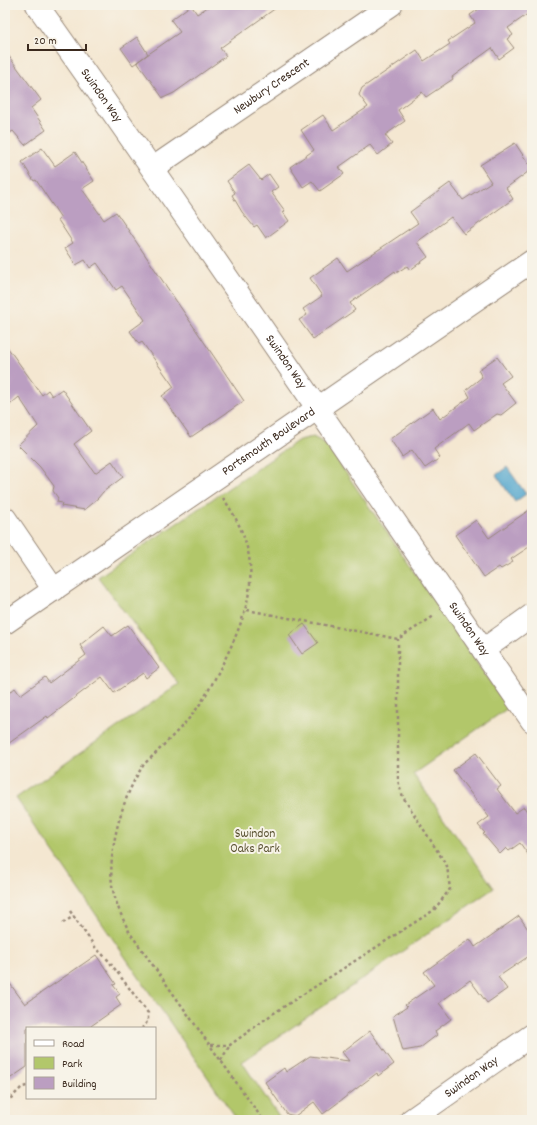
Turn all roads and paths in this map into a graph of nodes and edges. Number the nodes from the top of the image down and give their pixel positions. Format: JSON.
{"nodes":[{"id":1,"x":37,"y":5,"type":"edge"},
{"id":2,"x":391,"y":5,"type":"edge"},
{"id":3,"x":153,"y":168,"type":"junction"},
{"id":4,"x":532,"y":261,"type":"edge"},
{"id":5,"x":316,"y":409,"type":"junction"},
{"id":6,"x":212,"y":481,"type":"junction"},
{"id":7,"x":5,"y":518,"type":"edge"},
{"id":8,"x":54,"y":590,"type":"junction"},
{"id":9,"x":451,"y":605,"type":"junction"},
{"id":10,"x":246,"y":610,"type":"junction"},
{"id":11,"x":532,"y":615,"type":"edge"},
{"id":12,"x":5,"y":624,"type":"edge"},
{"id":13,"x":398,"y":639,"type":"junction"},
{"id":14,"x":483,"y":650,"type":"junction"},
{"id":15,"x":532,"y":721,"type":"edge"},
{"id":16,"x":70,"y":911,"type":"dead end"},
{"id":17,"x":74,"y":916,"type":"junction"},
{"id":18,"x":63,"y":924,"type":"dead end"},
{"id":19,"x":143,"y":1027,"type":"edge"},
{"id":20,"x":532,"y":1035,"type":"edge"},
{"id":21,"x":211,"y":1045,"type":"junction"},
{"id":22,"x":230,"y":1045,"type":"junction"},
{"id":23,"x":221,"y":1060,"type":"junction"},
{"id":24,"x":26,"y":1086,"type":"edge"},
{"id":25,"x":5,"y":1101,"type":"edge"},
{"id":26,"x":263,"y":1120,"type":"edge"},
{"id":27,"x":411,"y":1120,"type":"edge"}],
"edges":[{"from":1,"to":3,"type":"street","name":"Swindon Way"},
{"from":2,"to":3,"type":"street","name":"Newbury Crescent"},
{"from":3,"to":5,"type":"street","name":"Swindon Way"},
{"from":4,"to":5,"type":"street","name":"Portsmouth Boulevard"},
{"from":5,"to":6,"type":"street","name":"Portsmouth Boulevard"},
{"from":5,"to":9,"type":"street","name":"Swindon Way"},
{"from":6,"to":8,"type":"street","name":"Portsmouth Boulevard"},
{"from":6,"to":10,"type":"path"},
{"from":7,"to":8,"type":"street"},
{"from":8,"to":12,"type":"street","name":"Portsmouth Boulevard"},
{"from":9,"to":13,"type":"path"},
{"from":9,"to":14,"type":"street","name":"Swindon Way"},
{"from":10,"to":13,"type":"path"},
{"from":10,"to":21,"type":"path"},
{"from":11,"to":14,"type":"street"},
{"from":13,"to":22,"type":"path"},
{"from":14,"to":15,"type":"street","name":"Swindon Way"},
{"from":16,"to":17,"type":"path"},
{"from":17,"to":18,"type":"path"},
{"from":17,"to":19,"type":"path"},
{"from":20,"to":27,"type":"street","name":"Swindon Way"},
{"from":21,"to":22,"type":"path"},
{"from":21,"to":23,"type":"path"},
{"from":22,"to":23,"type":"path"},
{"from":23,"to":26,"type":"path"},
{"from":24,"to":25,"type":"path"}]}
